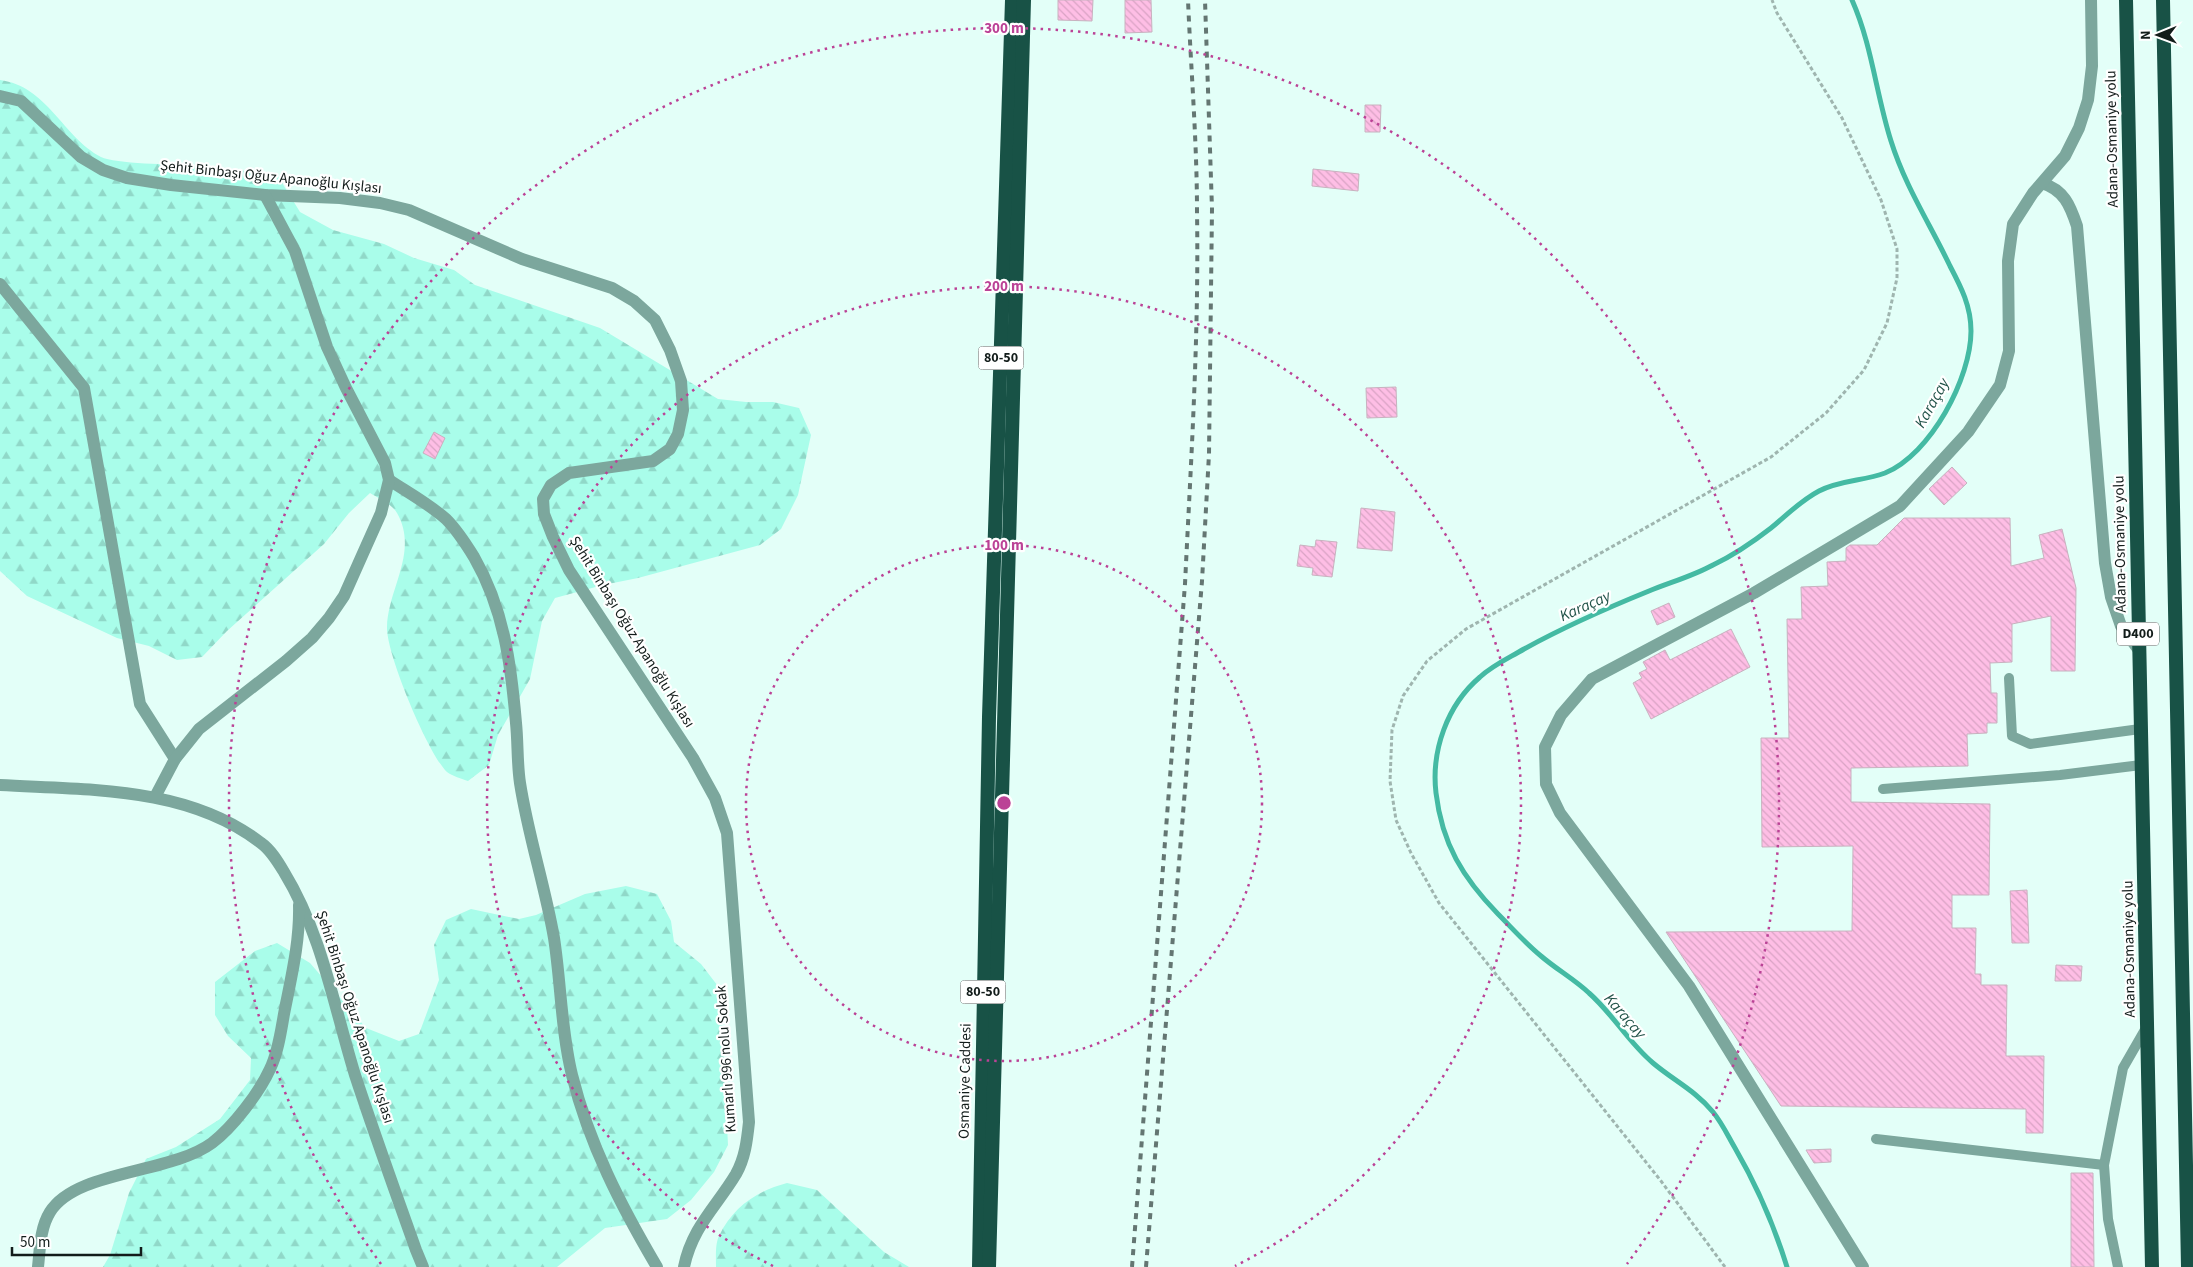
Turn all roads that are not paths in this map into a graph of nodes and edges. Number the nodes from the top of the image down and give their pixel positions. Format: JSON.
{"nodes":[{"id":1,"x":1012,"y":0,"type":"edge"},
{"id":2,"x":1024,"y":0,"type":"edge"},
{"id":3,"x":2091,"y":0,"type":"edge"},
{"id":4,"x":2126,"y":0,"type":"edge"},
{"id":5,"x":2163,"y":0,"type":"edge"},
{"id":6,"x":0,"y":96,"type":"edge"},
{"id":7,"x":2042,"y":183,"type":"junction"},
{"id":8,"x":265,"y":195,"type":"junction"},
{"id":9,"x":0,"y":284,"type":"edge"},
{"id":10,"x":390,"y":480,"type":"junction"},
{"id":11,"x":2138,"y":649,"type":"junction"},
{"id":12,"x":2009,"y":678,"type":"dead end"},
{"id":13,"x":2140,"y":729,"type":"junction"},
{"id":14,"x":175,"y":759,"type":"junction"},
{"id":15,"x":2141,"y":765,"type":"junction"},
{"id":16,"x":0,"y":785,"type":"edge"},
{"id":17,"x":1883,"y":789,"type":"dead end"},
{"id":18,"x":155,"y":797,"type":"junction"},
{"id":19,"x":727,"y":833,"type":"joint"},
{"id":20,"x":298,"y":895,"type":"junction"},
{"id":21,"x":2147,"y":1027,"type":"junction"},
{"id":22,"x":1876,"y":1139,"type":"dead end"},
{"id":23,"x":2104,"y":1165,"type":"junction"},
{"id":24,"x":38,"y":1267,"type":"edge"},
{"id":25,"x":424,"y":1267,"type":"edge"},
{"id":26,"x":656,"y":1267,"type":"edge"},
{"id":27,"x":684,"y":1267,"type":"edge"},
{"id":28,"x":978,"y":1267,"type":"edge"},
{"id":29,"x":989,"y":1267,"type":"edge"},
{"id":30,"x":1863,"y":1267,"type":"edge"},
{"id":31,"x":2118,"y":1267,"type":"edge"},
{"id":32,"x":2152,"y":1267,"type":"edge"},
{"id":33,"x":2188,"y":1267,"type":"edge"}],
"edges":[{"from":1,"to":28,"type":"highway","name":"Osmaniye Caddesi","number":"80-50"},
{"from":2,"to":29,"type":"highway"},
{"from":3,"to":7,"type":"street"},
{"from":4,"to":11,"type":"highway","name":"Adana-Osmaniye yolu","number":"D400"},
{"from":5,"to":33,"type":"highway","number":"D400"},
{"from":6,"to":8,"type":"street","name":"Şehit Binbaşı Oğuz Apanoğlu Kışlası"},
{"from":7,"to":11,"type":"street"},
{"from":7,"to":30,"type":"street"},
{"from":8,"to":10,"type":"street"},
{"from":8,"to":19,"type":"street","name":"Şehit Binbaşı Oğuz Apanoğlu Kışlası"},
{"from":9,"to":14,"type":"street"},
{"from":10,"to":14,"type":"street"},
{"from":10,"to":26,"type":"street"},
{"from":11,"to":13,"type":"highway","name":"Adana-Osmaniye yolu","number":"D400"},
{"from":12,"to":13,"type":"lane"},
{"from":13,"to":15,"type":"highway","name":"Adana-Osmaniye yolu","number":"D400"},
{"from":14,"to":18,"type":"street"},
{"from":15,"to":17,"type":"lane"},
{"from":15,"to":21,"type":"highway","name":"Adana-Osmaniye yolu","number":"D400"},
{"from":16,"to":18,"type":"street","name":"Şehit Binbaşı Oğuz Apanoğlu Kışlası"},
{"from":18,"to":20,"type":"street","name":"Şehit Binbaşı Oğuz Apanoğlu Kışlası"},
{"from":19,"to":27,"type":"street","name":"Kumarlı 996 nolu Sokak"},
{"from":20,"to":24,"type":"street"},
{"from":20,"to":25,"type":"street","name":"Şehit Binbaşı Oğuz Apanoğlu Kışlası"},
{"from":21,"to":23,"type":"lane"},
{"from":21,"to":32,"type":"highway","name":"Adana-Osmaniye yolu","number":"D400"},
{"from":22,"to":23,"type":"lane"},
{"from":23,"to":31,"type":"lane"}]}
